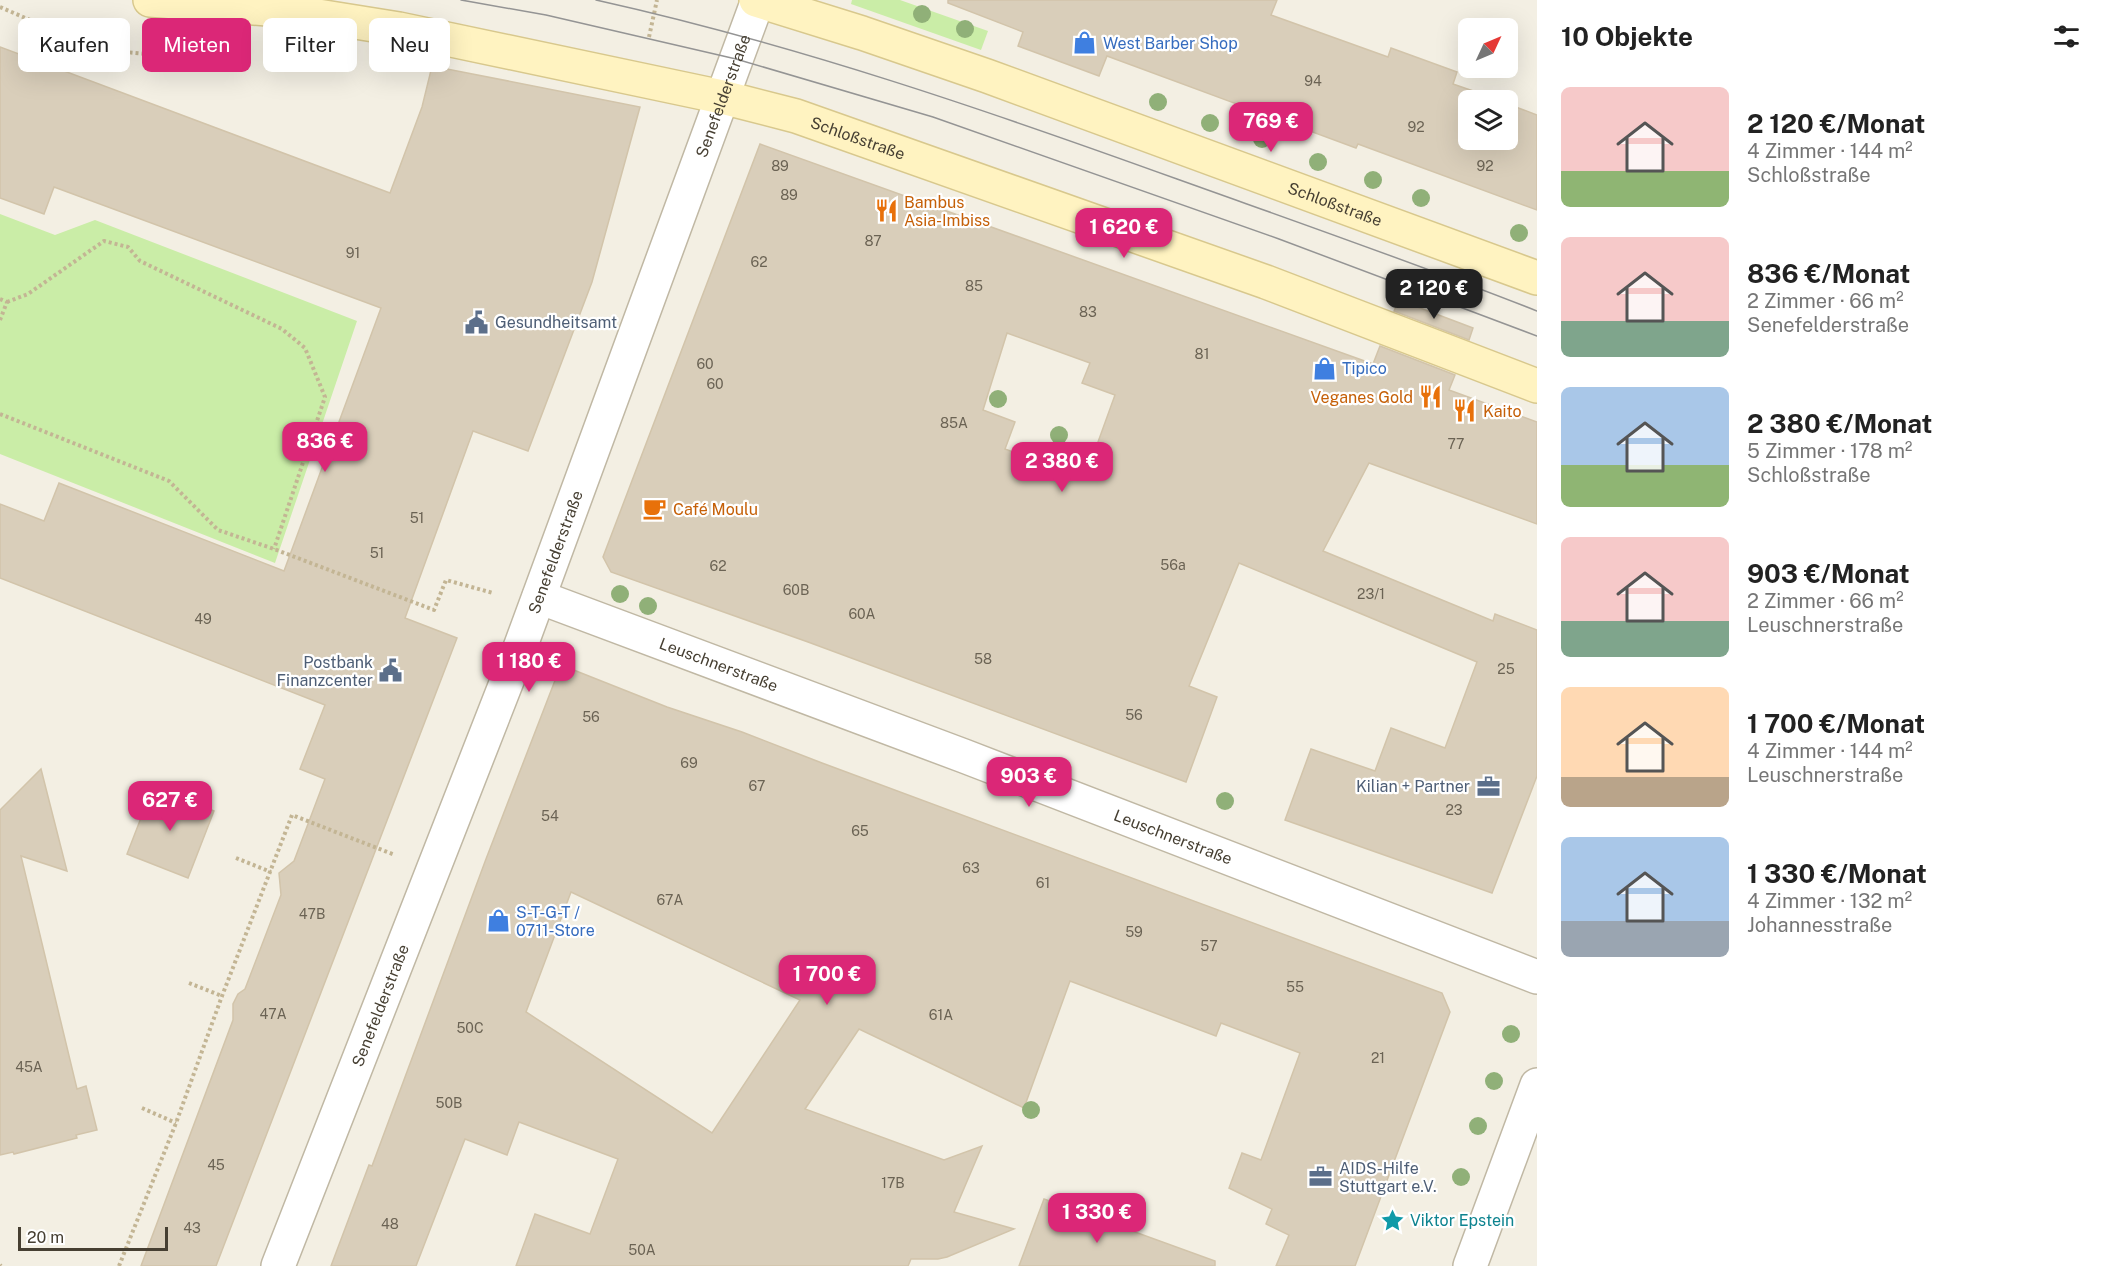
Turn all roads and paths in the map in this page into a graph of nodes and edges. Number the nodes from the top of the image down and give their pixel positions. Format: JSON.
{"nodes":[{"id":1,"x":150,"y":0,"type":"edge"},
{"id":2,"x":757,"y":0,"type":"edge"},
{"id":3,"x":0,"y":7,"type":"edge"},
{"id":4,"x":142,"y":53,"type":"edge"},
{"id":5,"x":722,"y":97,"type":"junction"},
{"id":6,"x":1537,"y":278,"type":"edge"},
{"id":7,"x":0,"y":299,"type":"edge"},
{"id":8,"x":7,"y":302,"type":"junction"},
{"id":9,"x":0,"y":320,"type":"edge"},
{"id":10,"x":1537,"y":386,"type":"edge"},
{"id":11,"x":0,"y":414,"type":"edge"},
{"id":12,"x":274,"y":549,"type":"junction"},
{"id":13,"x":539,"y":597,"type":"junction"},
{"id":14,"x":374,"y":846,"type":"dead end"},
{"id":15,"x":236,"y":858,"type":"dead end"},
{"id":16,"x":271,"y":872,"type":"junction"},
{"id":17,"x":1537,"y":977,"type":"edge"},
{"id":18,"x":189,"y":983,"type":"dead end"},
{"id":19,"x":222,"y":996,"type":"junction"},
{"id":20,"x":1537,"y":1085,"type":"edge"},
{"id":21,"x":142,"y":1108,"type":"dead end"},
{"id":22,"x":176,"y":1123,"type":"junction"},
{"id":23,"x":119,"y":1266,"type":"edge"},
{"id":24,"x":278,"y":1266,"type":"edge"},
{"id":25,"x":1470,"y":1266,"type":"edge"}],
"edges":[{"from":1,"to":5,"type":"street","name":"Schloßstraße"},
{"from":2,"to":5,"type":"street","name":"Senefelderstraße"},
{"from":2,"to":6,"type":"street","name":"Schloßstraße"},
{"from":3,"to":4,"type":"path"},
{"from":5,"to":10,"type":"street","name":"Schloßstraße"},
{"from":5,"to":13,"type":"street","name":"Senefelderstraße"},
{"from":7,"to":8,"type":"path"},
{"from":8,"to":9,"type":"path"},
{"from":8,"to":12,"type":"path"},
{"from":11,"to":12,"type":"path"},
{"from":12,"to":13,"type":"path"},
{"from":13,"to":17,"type":"street","name":"Leuschnerstraße"},
{"from":13,"to":24,"type":"street","name":"Senefelderstraße"},
{"from":14,"to":16,"type":"path"},
{"from":15,"to":16,"type":"path"},
{"from":16,"to":19,"type":"path"},
{"from":18,"to":19,"type":"path"},
{"from":19,"to":22,"type":"path"},
{"from":20,"to":25,"type":"street"},
{"from":21,"to":22,"type":"path"},
{"from":22,"to":23,"type":"path"}]}
